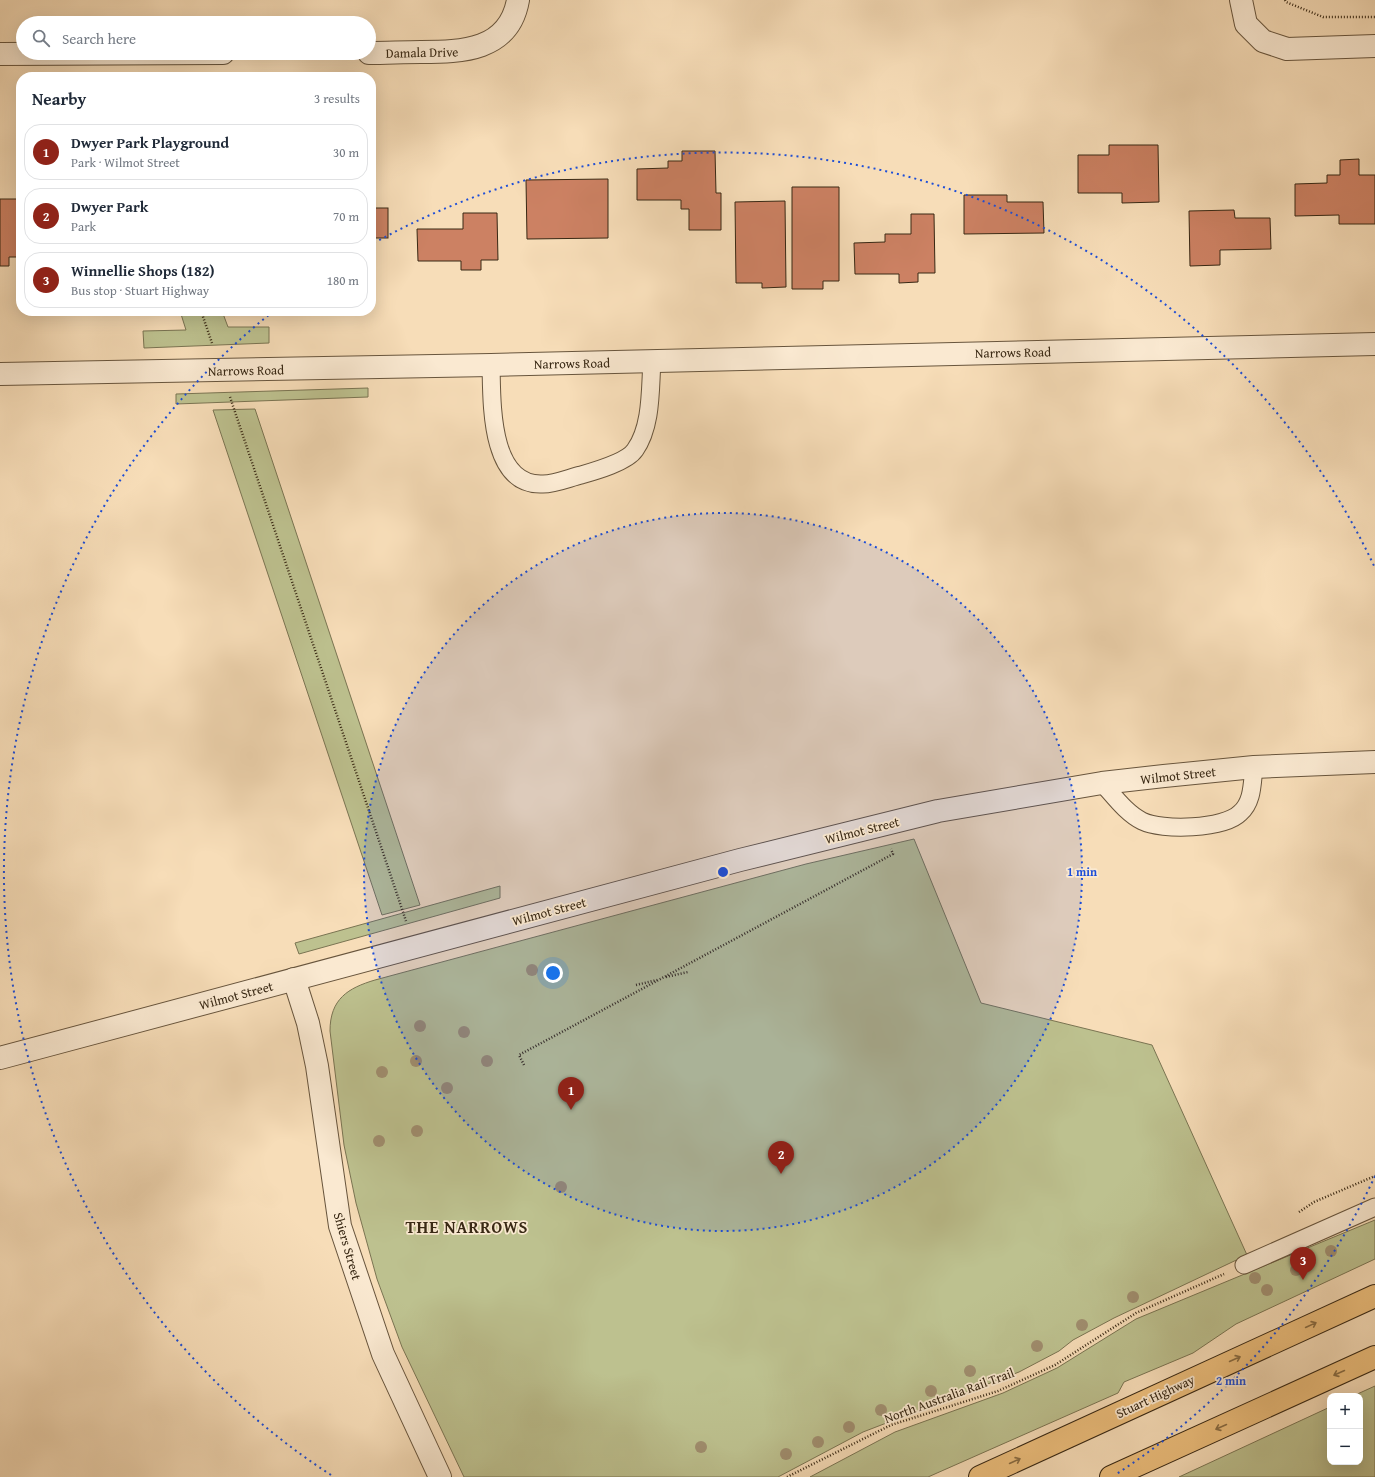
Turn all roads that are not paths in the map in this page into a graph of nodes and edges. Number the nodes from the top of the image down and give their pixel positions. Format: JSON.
{"nodes":[{"id":1,"x":518,"y":0,"type":"edge"},
{"id":2,"x":1241,"y":0,"type":"edge"},
{"id":3,"x":1375,"y":46,"type":"edge"},
{"id":4,"x":376,"y":53,"type":"edge"},
{"id":5,"x":0,"y":54,"type":"edge"},
{"id":6,"x":16,"y":54,"type":"edge"},
{"id":7,"x":1375,"y":344,"type":"edge"},
{"id":8,"x":652,"y":361,"type":"junction"},
{"id":9,"x":492,"y":365,"type":"junction"},
{"id":10,"x":0,"y":374,"type":"edge"},
{"id":11,"x":1375,"y":762,"type":"edge"},
{"id":12,"x":1254,"y":767,"type":"junction"},
{"id":13,"x":1102,"y":783,"type":"junction"},
{"id":14,"x":294,"y":979,"type":"junction"},
{"id":15,"x":0,"y":1058,"type":"edge"},
{"id":16,"x":1375,"y":1207,"type":"edge"},
{"id":17,"x":1244,"y":1265,"type":"road end"},
{"id":18,"x":1375,"y":1296,"type":"edge"},
{"id":19,"x":1375,"y":1357,"type":"edge"},
{"id":20,"x":440,"y":1477,"type":"edge"},
{"id":21,"x":980,"y":1477,"type":"edge"},
{"id":22,"x":1111,"y":1477,"type":"edge"}],
"edges":[{"from":1,"to":4,"type":"street","name":"Damala Drive"},
{"from":2,"to":3,"type":"street"},
{"from":5,"to":6,"type":"street"},
{"from":7,"to":8,"type":"street","name":"Narrows Road"},
{"from":8,"to":9,"type":"street","name":"Narrows Road"},
{"from":8,"to":9,"type":"lane"},
{"from":9,"to":10,"type":"street","name":"Narrows Road"},
{"from":11,"to":12,"type":"street","name":"Wilmot Street"},
{"from":12,"to":13,"type":"street","name":"Wilmot Street"},
{"from":12,"to":13,"type":"lane"},
{"from":13,"to":14,"type":"street","name":"Wilmot Street"},
{"from":14,"to":15,"type":"street","name":"Wilmot Street"},
{"from":14,"to":20,"type":"street","name":"Shiers Street"},
{"from":16,"to":17,"type":"lane"},
{"from":21,"to":18,"type":"highway","name":"Stuart Highway","one_way":true},
{"from":19,"to":22,"type":"highway","one_way":true}]}
